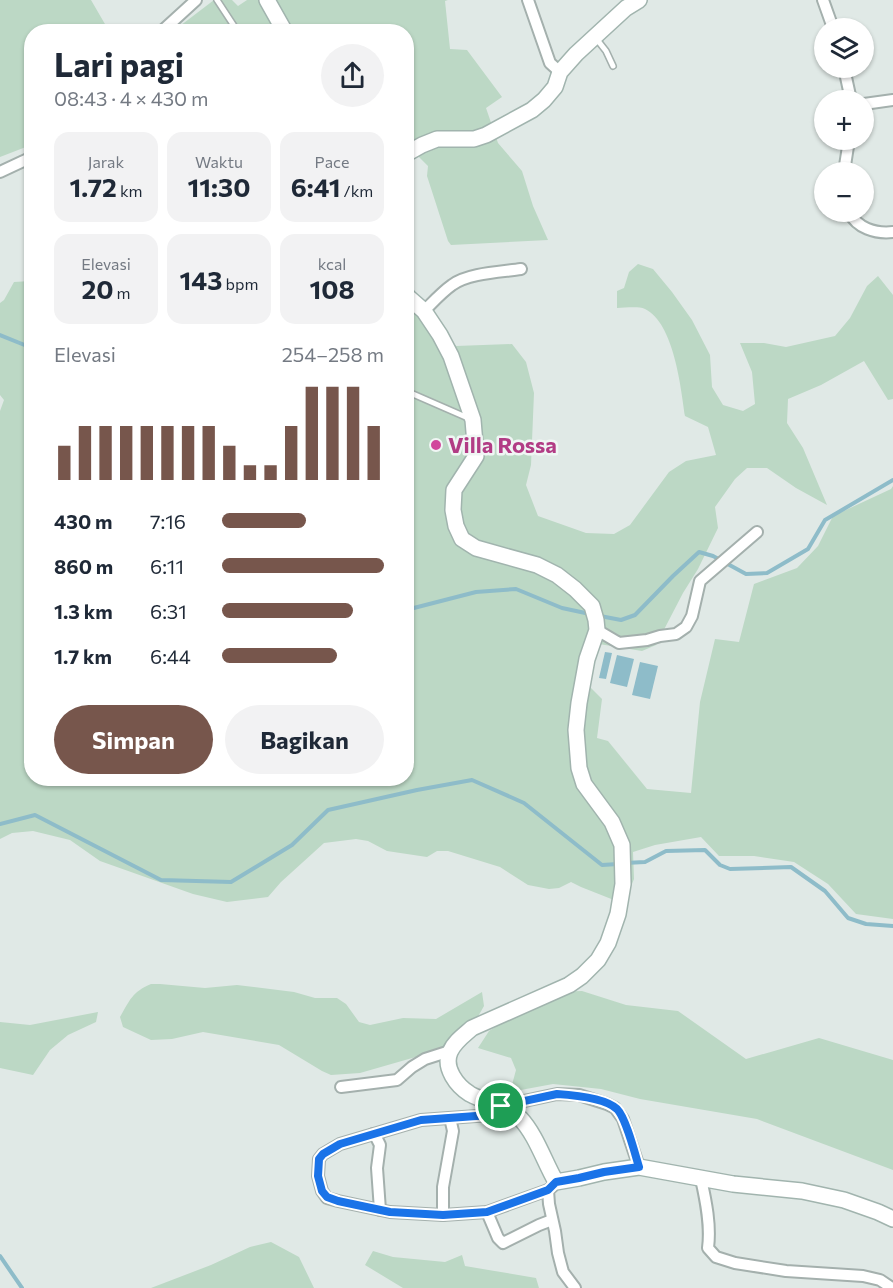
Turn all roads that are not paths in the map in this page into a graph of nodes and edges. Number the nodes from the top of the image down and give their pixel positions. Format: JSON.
{"nodes":[{"id":1,"x":196,"y":0,"type":"edge"},
{"id":2,"x":217,"y":0,"type":"edge"},
{"id":3,"x":267,"y":0,"type":"edge"},
{"id":4,"x":528,"y":0,"type":"edge"},
{"id":5,"x":639,"y":0,"type":"edge"},
{"id":6,"x":823,"y":0,"type":"edge"},
{"id":7,"x":829,"y":18,"type":"edge"},
{"id":8,"x":169,"y":24,"type":"edge"},
{"id":9,"x":233,"y":24,"type":"edge"},
{"id":10,"x":280,"y":24,"type":"edge"},
{"id":11,"x":595,"y":37,"type":"junction"},
{"id":12,"x":613,"y":66,"type":"dead end"},
{"id":13,"x":560,"y":72,"type":"junction"},
{"id":14,"x":893,"y":100,"type":"edge"},
{"id":15,"x":874,"y":103,"type":"edge"},
{"id":16,"x":414,"y":150,"type":"edge"},
{"id":17,"x":24,"y":161,"type":"edge"},
{"id":18,"x":0,"y":172,"type":"edge"},
{"id":19,"x":858,"y":222,"type":"edge"},
{"id":20,"x":893,"y":232,"type":"edge"},
{"id":21,"x":520,"y":268,"type":"dead end"},
{"id":22,"x":414,"y":302,"type":"edge"},
{"id":23,"x":424,"y":311,"type":"junction"},
{"id":24,"x":414,"y":395,"type":"edge"},
{"id":25,"x":473,"y":420,"type":"junction"},
{"id":26,"x":757,"y":532,"type":"dead end"},
{"id":27,"x":595,"y":619,"type":"junction"},
{"id":28,"x":450,"y":1051,"type":"junction"},
{"id":29,"x":341,"y":1087,"type":"dead end"},
{"id":30,"x":501,"y":1106,"type":"junction"},
{"id":31,"x":450,"y":1118,"type":"junction"},
{"id":32,"x":373,"y":1134,"type":"junction"},
{"id":33,"x":639,"y":1167,"type":"junction"},
{"id":34,"x":701,"y":1179,"type":"junction"},
{"id":35,"x":552,"y":1186,"type":"junction"},
{"id":36,"x":380,"y":1210,"type":"junction"},
{"id":37,"x":487,"y":1212,"type":"junction"},
{"id":38,"x":443,"y":1215,"type":"junction"},
{"id":39,"x":893,"y":1219,"type":"edge"},
{"id":40,"x":552,"y":1220,"type":"junction"},
{"id":41,"x":575,"y":1288,"type":"edge"},
{"id":42,"x":892,"y":1288,"type":"edge"}],
"edges":[{"from":1,"to":8,"type":"street"},
{"from":2,"to":9,"type":"lane"},
{"from":3,"to":10,"type":"street"},
{"from":4,"to":13,"type":"street"},
{"from":5,"to":11,"type":"street"},
{"from":6,"to":7,"type":"street"},
{"from":11,"to":12,"type":"lane"},
{"from":11,"to":13,"type":"street"},
{"from":13,"to":16,"type":"street"},
{"from":14,"to":15,"type":"street"},
{"from":17,"to":18,"type":"street"},
{"from":19,"to":20,"type":"street"},
{"from":21,"to":23,"type":"street"},
{"from":22,"to":23,"type":"street"},
{"from":23,"to":25,"type":"street"},
{"from":24,"to":25,"type":"lane"},
{"from":25,"to":27,"type":"street"},
{"from":26,"to":27,"type":"street"},
{"from":27,"to":28,"type":"street"},
{"from":28,"to":29,"type":"street"},
{"from":28,"to":30,"type":"street"},
{"from":30,"to":31,"type":"street"},
{"from":30,"to":33,"type":"street"},
{"from":30,"to":35,"type":"street"},
{"from":31,"to":32,"type":"street"},
{"from":31,"to":38,"type":"street"},
{"from":32,"to":36,"type":"street"},
{"from":32,"to":36,"type":"street"},
{"from":33,"to":34,"type":"street"},
{"from":33,"to":35,"type":"street"},
{"from":34,"to":39,"type":"street"},
{"from":34,"to":42,"type":"street"},
{"from":35,"to":37,"type":"street"},
{"from":35,"to":40,"type":"street"},
{"from":36,"to":38,"type":"street"},
{"from":37,"to":38,"type":"street"},
{"from":37,"to":40,"type":"street"},
{"from":40,"to":41,"type":"street"}]}
